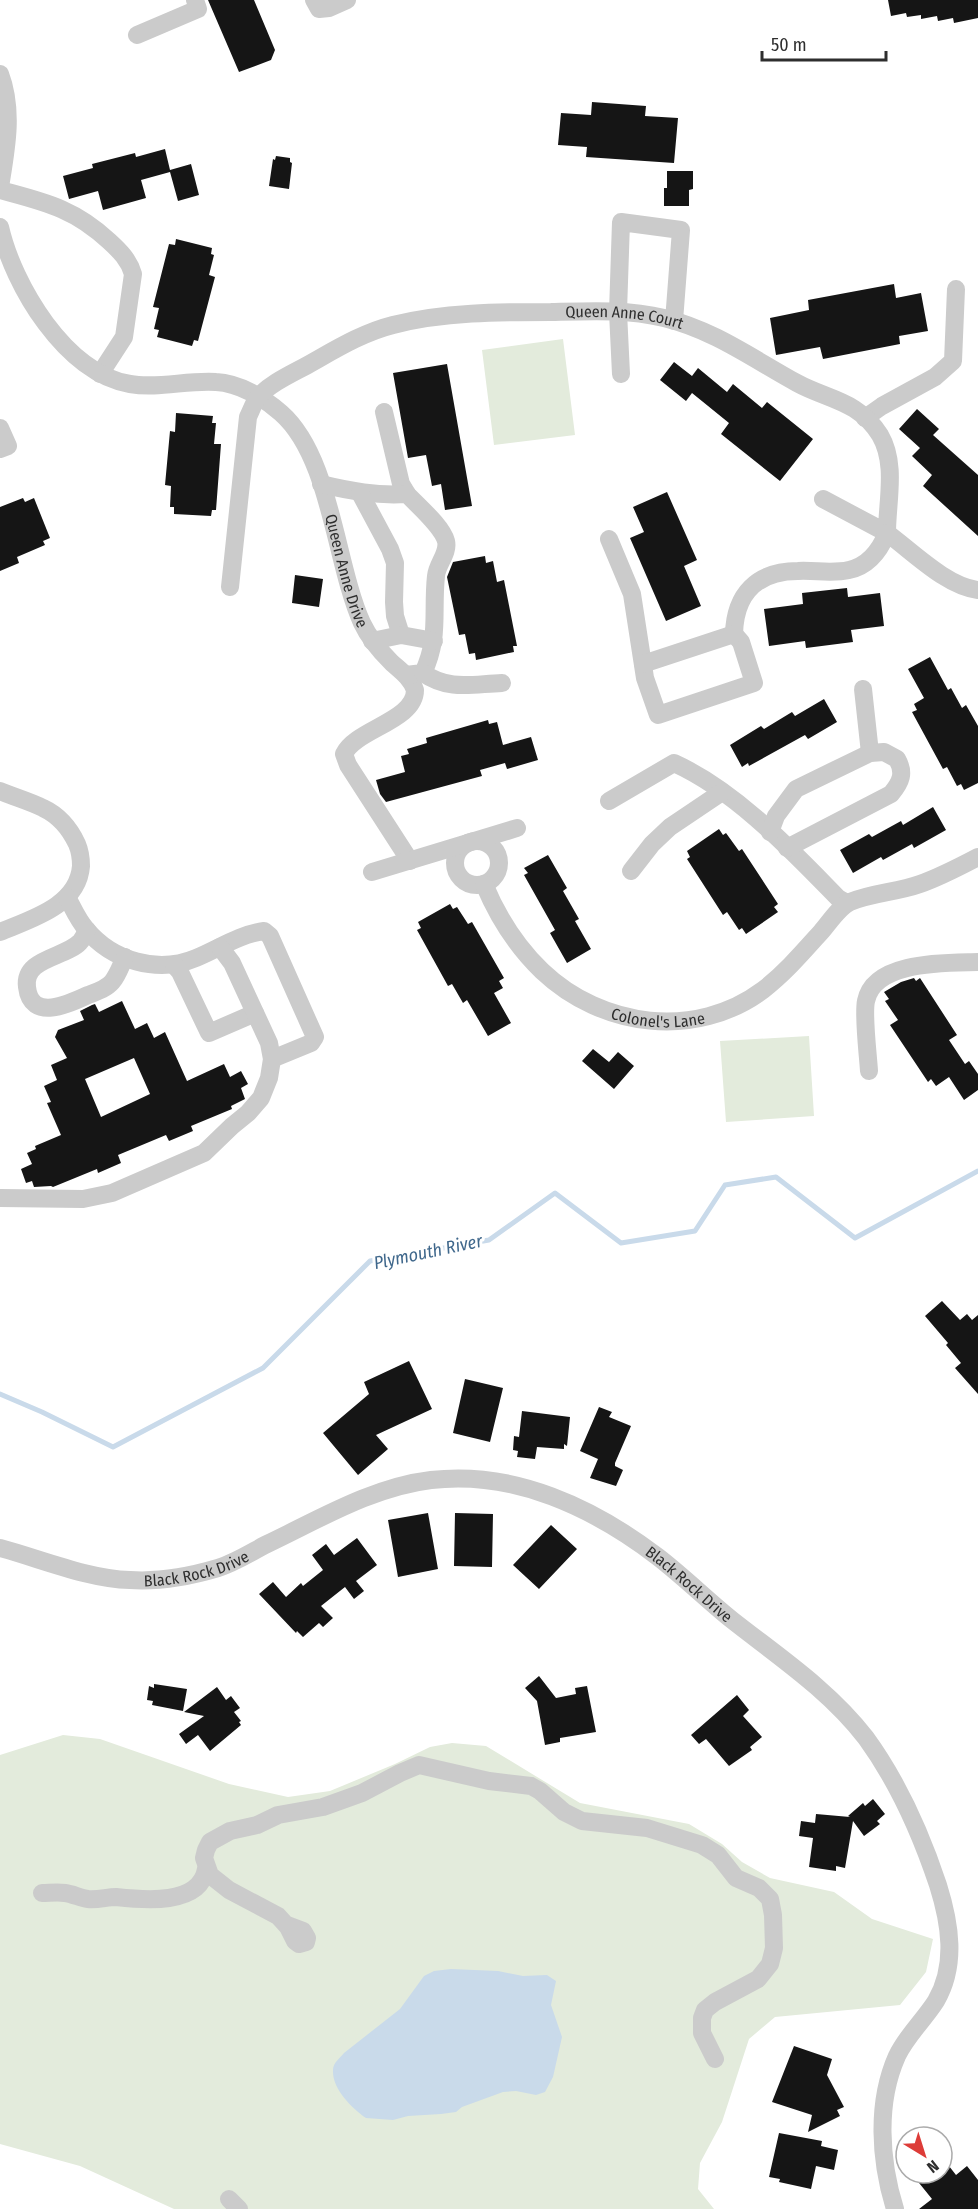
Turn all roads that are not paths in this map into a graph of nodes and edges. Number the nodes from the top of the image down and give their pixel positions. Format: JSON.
{"nodes":[{"id":1,"x":195,"y":0,"type":"edge"},
{"id":2,"x":314,"y":0,"type":"edge"},
{"id":3,"x":347,"y":0,"type":"edge"},
{"id":4,"x":137,"y":35,"type":"dead end"},
{"id":5,"x":0,"y":74,"type":"edge"},
{"id":6,"x":0,"y":189,"type":"edge"},
{"id":7,"x":0,"y":226,"type":"edge"},
{"id":8,"x":956,"y":289,"type":"dead end"},
{"id":9,"x":618,"y":312,"type":"junction"},
{"id":10,"x":674,"y":321,"type":"junction"},
{"id":11,"x":100,"y":374,"type":"junction"},
{"id":12,"x":621,"y":374,"type":"dead end"},
{"id":13,"x":258,"y":397,"type":"junction"},
{"id":14,"x":384,"y":412,"type":"dead end"},
{"id":15,"x":865,"y":418,"type":"junction"},
{"id":16,"x":0,"y":428,"type":"edge"},
{"id":17,"x":0,"y":449,"type":"edge"},
{"id":18,"x":321,"y":484,"type":"junction"},
{"id":19,"x":360,"y":493,"type":"junction"},
{"id":20,"x":407,"y":494,"type":"junction"},
{"id":21,"x":823,"y":499,"type":"dead end"},
{"id":22,"x":887,"y":533,"type":"junction"},
{"id":23,"x":609,"y":539,"type":"dead end"},
{"id":24,"x":230,"y":588,"type":"dead end"},
{"id":25,"x":978,"y":590,"type":"edge"},
{"id":26,"x":401,"y":634,"type":"junction"},
{"id":27,"x":734,"y":634,"type":"junction"},
{"id":28,"x":372,"y":641,"type":"junction"},
{"id":29,"x":434,"y":641,"type":"junction"},
{"id":30,"x":643,"y":664,"type":"junction"},
{"id":31,"x":414,"y":674,"type":"junction"},
{"id":32,"x":502,"y":683,"type":"dead end"},
{"id":33,"x":863,"y":689,"type":"dead end"},
{"id":34,"x":870,"y":753,"type":"junction"},
{"id":35,"x":0,"y":791,"type":"edge"},
{"id":36,"x":722,"y":792,"type":"junction"},
{"id":37,"x":609,"y":801,"type":"dead end"},
{"id":38,"x":517,"y":828,"type":"dead end"},
{"id":39,"x":770,"y":832,"type":"junction"},
{"id":40,"x":470,"y":842,"type":"junction"},
{"id":41,"x":787,"y":848,"type":"junction"},
{"id":42,"x":978,"y":857,"type":"edge"},
{"id":43,"x":410,"y":861,"type":"junction"},
{"id":44,"x":630,"y":871,"type":"dead end"},
{"id":45,"x":372,"y":872,"type":"dead end"},
{"id":46,"x":484,"y":884,"type":"junction"},
{"id":47,"x":67,"y":897,"type":"junction"},
{"id":48,"x":848,"y":903,"type":"junction"},
{"id":49,"x":87,"y":930,"type":"junction"},
{"id":50,"x":0,"y":933,"type":"edge"},
{"id":51,"x":220,"y":947,"type":"junction"},
{"id":52,"x":125,"y":957,"type":"junction"},
{"id":53,"x":978,"y":962,"type":"edge"},
{"id":54,"x":174,"y":965,"type":"junction"},
{"id":55,"x":255,"y":1013,"type":"junction"},
{"id":56,"x":272,"y":1059,"type":"junction"},
{"id":57,"x":869,"y":1071,"type":"dead end"},
{"id":58,"x":0,"y":1198,"type":"edge"},
{"id":59,"x":0,"y":1548,"type":"edge"},
{"id":60,"x":207,"y":1869,"type":"junction"},
{"id":61,"x":42,"y":1893,"type":"dead end"},
{"id":62,"x":297,"y":1931,"type":"dead end"},
{"id":63,"x":715,"y":2059,"type":"dead end"},
{"id":64,"x":895,"y":2209,"type":"edge"}],
"edges":[{"from":1,"to":4,"type":"street"},
{"from":2,"to":3,"type":"street"},
{"from":5,"to":6,"type":"street"},
{"from":6,"to":11,"type":"street"},
{"from":7,"to":11,"type":"street","name":"Queen Anne Drive"},
{"from":8,"to":15,"type":"street"},
{"from":9,"to":10,"type":"street","name":"Queen Anne Court"},
{"from":9,"to":10,"type":"street"},
{"from":9,"to":12,"type":"street"},
{"from":9,"to":13,"type":"street","name":"Queen Anne Court"},
{"from":10,"to":15,"type":"street","name":"Queen Anne Court"},
{"from":11,"to":13,"type":"street","name":"Queen Anne Drive"},
{"from":13,"to":18,"type":"street","name":"Queen Anne Drive"},
{"from":13,"to":24,"type":"street"},
{"from":14,"to":20,"type":"street"},
{"from":15,"to":22,"type":"street","name":"Queen Anne Court"},
{"from":16,"to":17,"type":"street"},
{"from":18,"to":19,"type":"street"},
{"from":18,"to":28,"type":"street","name":"Queen Anne Drive"},
{"from":19,"to":20,"type":"street"},
{"from":19,"to":26,"type":"street"},
{"from":20,"to":29,"type":"street"},
{"from":21,"to":22,"type":"street"},
{"from":22,"to":25,"type":"street"},
{"from":22,"to":27,"type":"street","name":"Queen Anne Court"},
{"from":23,"to":30,"type":"street"},
{"from":26,"to":28,"type":"street"},
{"from":26,"to":29,"type":"street"},
{"from":27,"to":30,"type":"street"},
{"from":27,"to":30,"type":"street"},
{"from":28,"to":31,"type":"street","name":"Queen Anne Drive"},
{"from":29,"to":31,"type":"street"},
{"from":31,"to":32,"type":"street","name":"Queen Anne Drive"},
{"from":31,"to":43,"type":"street"},
{"from":33,"to":34,"type":"street"},
{"from":34,"to":39,"type":"street"},
{"from":34,"to":41,"type":"street"},
{"from":35,"to":47,"type":"street"},
{"from":36,"to":37,"type":"street"},
{"from":36,"to":39,"type":"street"},
{"from":36,"to":44,"type":"street"},
{"from":38,"to":40,"type":"street"},
{"from":39,"to":41,"type":"street"},
{"from":40,"to":43,"type":"street"},
{"from":40,"to":46,"type":"street"},
{"from":40,"to":46,"type":"street"},
{"from":41,"to":48,"type":"street"},
{"from":42,"to":48,"type":"street"},
{"from":43,"to":45,"type":"street"},
{"from":46,"to":48,"type":"street","name":"Colonel's Lane"},
{"from":47,"to":49,"type":"street"},
{"from":47,"to":50,"type":"street"},
{"from":49,"to":52,"type":"street"},
{"from":49,"to":52,"type":"street"},
{"from":51,"to":54,"type":"street"},
{"from":51,"to":55,"type":"street"},
{"from":51,"to":56,"type":"street"},
{"from":52,"to":54,"type":"street"},
{"from":53,"to":57,"type":"street"},
{"from":54,"to":55,"type":"street"},
{"from":55,"to":56,"type":"street"},
{"from":56,"to":58,"type":"street"},
{"from":59,"to":64,"type":"street","name":"Black Rock Drive"},
{"from":60,"to":61,"type":"street"},
{"from":60,"to":62,"type":"street"},
{"from":60,"to":63,"type":"street"}]}
